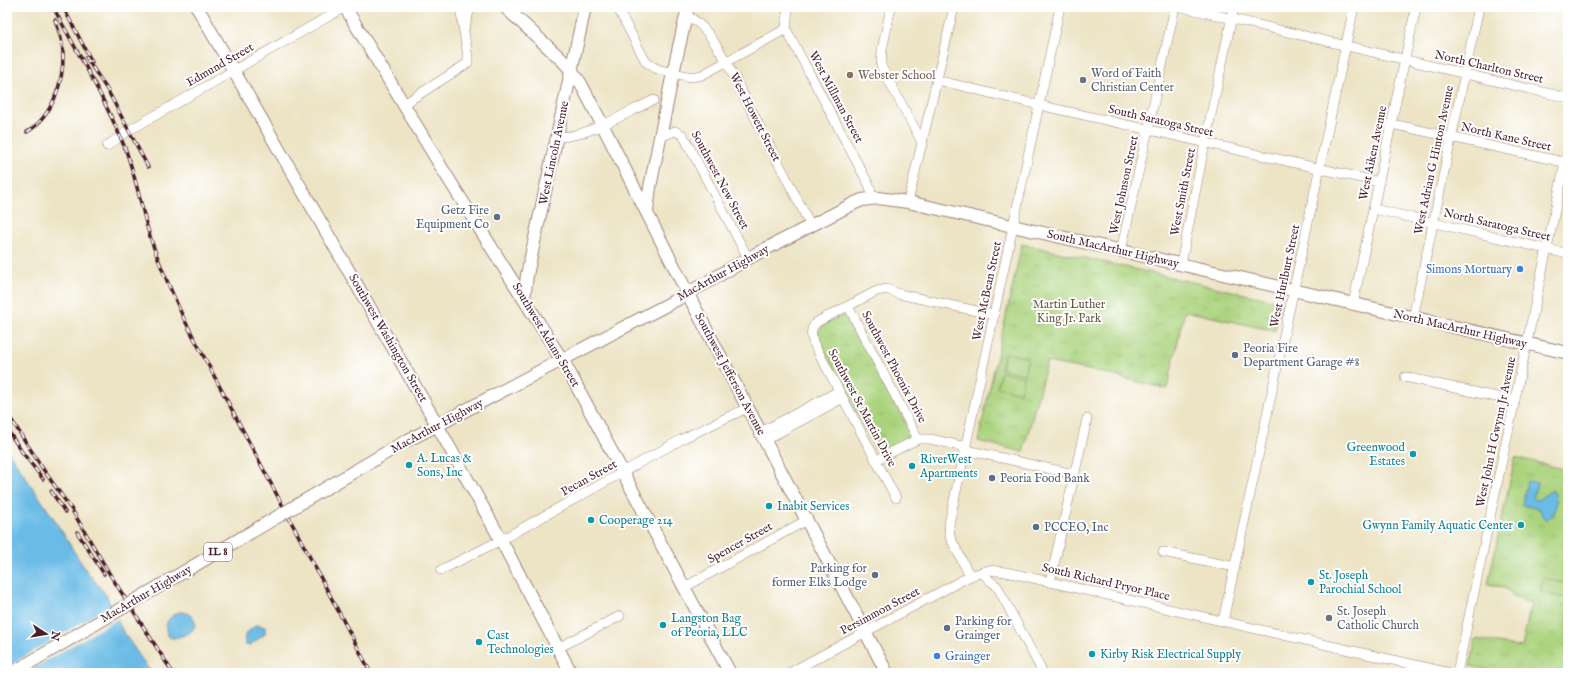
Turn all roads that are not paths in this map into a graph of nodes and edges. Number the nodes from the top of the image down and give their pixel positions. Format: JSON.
{"nodes":[{"id":1,"x":198,"y":7,"type":"edge"},
{"id":2,"x":345,"y":7,"type":"edge"},
{"id":3,"x":460,"y":7,"type":"edge"},
{"id":4,"x":470,"y":7,"type":"edge"},
{"id":5,"x":505,"y":7,"type":"edge"},
{"id":6,"x":585,"y":7,"type":"edge"},
{"id":7,"x":617,"y":7,"type":"edge"},
{"id":8,"x":788,"y":7,"type":"edge"},
{"id":9,"x":892,"y":7,"type":"edge"},
{"id":10,"x":954,"y":7,"type":"edge"},
{"id":11,"x":1060,"y":7,"type":"edge"},
{"id":12,"x":1175,"y":7,"type":"edge"},
{"id":13,"x":1182,"y":7,"type":"edge"},
{"id":14,"x":1234,"y":7,"type":"edge"},
{"id":15,"x":1354,"y":7,"type":"edge"},
{"id":16,"x":1416,"y":7,"type":"edge"},
{"id":17,"x":1479,"y":7,"type":"edge"},
{"id":18,"x":688,"y":12,"type":"edge"},
{"id":19,"x":1232,"y":18,"type":"junction"},
{"id":20,"x":786,"y":29,"type":"junction"},
{"id":21,"x":464,"y":32,"type":"junction"},
{"id":22,"x":1346,"y":46,"type":"junction"},
{"id":23,"x":1405,"y":59,"type":"junction"},
{"id":24,"x":726,"y":61,"type":"junction"},
{"id":25,"x":235,"y":71,"type":"junction"},
{"id":26,"x":572,"y":71,"type":"junction"},
{"id":27,"x":673,"y":73,"type":"junction"},
{"id":28,"x":1465,"y":73,"type":"junction"},
{"id":29,"x":937,"y":80,"type":"junction"},
{"id":30,"x":1568,"y":98,"type":"edge"},
{"id":31,"x":654,"y":100,"type":"dead end"},
{"id":32,"x":404,"y":104,"type":"junction"},
{"id":33,"x":1039,"y":105,"type":"junction"},
{"id":34,"x":602,"y":124,"type":"junction"},
{"id":35,"x":1392,"y":124,"type":"junction"},
{"id":36,"x":1148,"y":130,"type":"junction"},
{"id":37,"x":660,"y":137,"type":"junction"},
{"id":38,"x":1452,"y":137,"type":"junction"},
{"id":39,"x":557,"y":138,"type":"junction"},
{"id":40,"x":1205,"y":143,"type":"junction"},
{"id":41,"x":923,"y":144,"type":"junction"},
{"id":42,"x":107,"y":146,"type":"dead end"},
{"id":43,"x":1568,"y":149,"type":"edge"},
{"id":44,"x":1567,"y":163,"type":"edge"},
{"id":45,"x":1320,"y":170,"type":"junction"},
{"id":46,"x":1379,"y":182,"type":"junction"},
{"id":47,"x":872,"y":198,"type":"junction"},
{"id":48,"x":908,"y":202,"type":"junction"},
{"id":49,"x":1374,"y":209,"type":"junction"},
{"id":50,"x":647,"y":212,"type":"junction"},
{"id":51,"x":1434,"y":222,"type":"junction"},
{"id":52,"x":811,"y":226,"type":"junction"},
{"id":53,"x":1014,"y":226,"type":"junction"},
{"id":54,"x":1547,"y":249,"type":"junction"},
{"id":55,"x":1121,"y":251,"type":"junction"},
{"id":56,"x":1568,"y":254,"type":"edge"},
{"id":57,"x":748,"y":258,"type":"junction"},
{"id":58,"x":1181,"y":264,"type":"junction"},
{"id":59,"x":1294,"y":290,"type":"junction"},
{"id":60,"x":688,"y":293,"type":"junction"},
{"id":61,"x":524,"y":299,"type":"junction"},
{"id":62,"x":1353,"y":304,"type":"junction"},
{"id":63,"x":848,"y":306,"type":"junction"},
{"id":64,"x":995,"y":315,"type":"junction"},
{"id":65,"x":1413,"y":318,"type":"junction"},
{"id":66,"x":1527,"y":344,"type":"junction"},
{"id":67,"x":1568,"y":353,"type":"edge"},
{"id":68,"x":562,"y":360,"type":"junction"},
{"id":69,"x":1405,"y":377,"type":"dead end"},
{"id":70,"x":841,"y":395,"type":"junction"},
{"id":71,"x":1515,"y":401,"type":"junction"},
{"id":72,"x":748,"y":408,"type":"junction"},
{"id":73,"x":1087,"y":418,"type":"dead end"},
{"id":74,"x":438,"y":426,"type":"junction"},
{"id":75,"x":763,"y":436,"type":"junction"},
{"id":76,"x":918,"y":439,"type":"junction"},
{"id":77,"x":966,"y":448,"type":"junction"},
{"id":78,"x":876,"y":460,"type":"junction"},
{"id":79,"x":624,"y":472,"type":"junction"},
{"id":80,"x":1074,"y":474,"type":"junction"},
{"id":81,"x":896,"y":498,"type":"dead end"},
{"id":82,"x":807,"y":520,"type":"junction"},
{"id":83,"x":501,"y":540,"type":"junction"},
{"id":84,"x":1163,"y":552,"type":"dead end"},
{"id":85,"x":1235,"y":567,"type":"junction"},
{"id":86,"x":441,"y":570,"type":"dead end"},
{"id":87,"x":982,"y":572,"type":"junction"},
{"id":88,"x":970,"y":576,"type":"junction"},
{"id":89,"x":1050,"y":582,"type":"junction"},
{"id":90,"x":685,"y":587,"type":"junction"},
{"id":91,"x":620,"y":616,"type":"dead end"},
{"id":92,"x":1223,"y":621,"type":"junction"},
{"id":93,"x":866,"y":633,"type":"junction"},
{"id":94,"x":558,"y":648,"type":"junction"},
{"id":95,"x":12,"y":673,"type":"edge"},
{"id":96,"x":571,"y":673,"type":"edge"},
{"id":97,"x":730,"y":673,"type":"edge"},
{"id":98,"x":789,"y":673,"type":"edge"},
{"id":99,"x":888,"y":673,"type":"edge"},
{"id":100,"x":1043,"y":673,"type":"edge"},
{"id":101,"x":1450,"y":673,"type":"edge"},
{"id":102,"x":1457,"y":673,"type":"edge"}],
"edges":[{"from":1,"to":25,"type":"main road","name":"Southwest Washington Street"},
{"from":2,"to":25,"type":"street","name":"Edmund Street"},
{"from":2,"to":32,"type":"main road","name":"Southwest Adams Street"},
{"from":3,"to":21,"type":"street"},
{"from":4,"to":21,"type":"street"},
{"from":5,"to":26,"type":"main road","name":"Southwest Jefferson Avenue"},
{"from":6,"to":26,"type":"main road","name":"West Lincoln Avenue"},
{"from":7,"to":27,"type":"street"},
{"from":8,"to":20,"type":"street"},
{"from":9,"to":41,"type":"street"},
{"from":10,"to":29,"type":"street"},
{"from":11,"to":33,"type":"street","name":"West McBean Street"},
{"from":12,"to":36,"type":"street","name":"West Johnson Street"},
{"from":13,"to":19,"type":"street","name":"North Charlton Street"},
{"from":14,"to":19,"type":"street","name":"West Smith Street"},
{"from":15,"to":22,"type":"street","name":"West Hurlburt Street"},
{"from":16,"to":23,"type":"street","name":"West Aiken Avenue"},
{"from":17,"to":28,"type":"street","name":"West Adrian G Hinton Avenue"},
{"from":18,"to":24,"type":"street","name":"West Howett Street"},
{"from":18,"to":27,"type":"main road","name":"West Howett Street"},
{"from":19,"to":22,"type":"street","name":"North Charlton Street"},
{"from":19,"to":40,"type":"street","name":"West Smith Street"},
{"from":20,"to":24,"type":"street"},
{"from":20,"to":47,"type":"street","name":"West Millman Street"},
{"from":21,"to":32,"type":"street"},
{"from":22,"to":23,"type":"street","name":"North Charlton Street"},
{"from":22,"to":45,"type":"street","name":"West Hurlburt Street"},
{"from":23,"to":28,"type":"street","name":"North Charlton Street"},
{"from":23,"to":35,"type":"street","name":"West Aiken Avenue"},
{"from":24,"to":27,"type":"street"},
{"from":24,"to":52,"type":"street","name":"West Howett Street"},
{"from":25,"to":42,"type":"street","name":"Edmund Street"},
{"from":25,"to":74,"type":"main road","name":"Southwest Washington Street"},
{"from":26,"to":34,"type":"main road","name":"Southwest Jefferson Avenue"},
{"from":26,"to":39,"type":"main road","name":"West Lincoln Avenue"},
{"from":27,"to":37,"type":"main road","name":"West Howett Street"},
{"from":28,"to":30,"type":"street","name":"North Charlton Street"},
{"from":28,"to":38,"type":"street","name":"West Adrian G Hinton Avenue"},
{"from":29,"to":33,"type":"street","name":"South Saratoga Street"},
{"from":29,"to":41,"type":"street"},
{"from":31,"to":34,"type":"street"},
{"from":32,"to":61,"type":"main road","name":"Southwest Adams Street"},
{"from":33,"to":36,"type":"street","name":"South Saratoga Street"},
{"from":33,"to":53,"type":"street","name":"West McBean Street"},
{"from":34,"to":39,"type":"street"},
{"from":34,"to":50,"type":"main road","name":"Southwest Jefferson Avenue"},
{"from":35,"to":38,"type":"street","name":"North Kane Street"},
{"from":35,"to":46,"type":"street","name":"West Aiken Avenue"},
{"from":36,"to":40,"type":"street","name":"South Saratoga Street"},
{"from":36,"to":55,"type":"street","name":"West Johnson Street"},
{"from":37,"to":50,"type":"main road","name":"West Howett Street"},
{"from":37,"to":57,"type":"street","name":"Southwest New Street"},
{"from":38,"to":44,"type":"street","name":"North Kane Street"},
{"from":38,"to":51,"type":"street","name":"West Adrian G Hinton Avenue"},
{"from":39,"to":61,"type":"main road","name":"West Lincoln Avenue"},
{"from":40,"to":45,"type":"street","name":"South Saratoga Street"},
{"from":40,"to":58,"type":"street","name":"West Smith Street"},
{"from":41,"to":48,"type":"street"},
{"from":43,"to":44,"type":"street","name":"West John H Gwynn Jr Avenue"},
{"from":44,"to":54,"type":"street","name":"West John H Gwynn Jr Avenue"},
{"from":45,"to":46,"type":"street","name":"South Saratoga Street"},
{"from":45,"to":59,"type":"street","name":"West Hurlburt Street"},
{"from":46,"to":49,"type":"street","name":"West Aiken Avenue"},
{"from":47,"to":48,"type":"main road","name":"South MacArthur Highway"},
{"from":47,"to":52,"type":"main road","name":"MacArthur Highway"},
{"from":48,"to":53,"type":"main road","name":"South MacArthur Highway"},
{"from":49,"to":51,"type":"street","name":"North Saratoga Street"},
{"from":49,"to":62,"type":"street","name":"West Aiken Avenue"},
{"from":50,"to":60,"type":"main road","name":"Southwest Jefferson Avenue"},
{"from":51,"to":54,"type":"street","name":"North Saratoga Street"},
{"from":51,"to":65,"type":"street","name":"West Adrian G Hinton Avenue"},
{"from":52,"to":57,"type":"main road","name":"MacArthur Highway"},
{"from":53,"to":55,"type":"main road","name":"South MacArthur Highway"},
{"from":53,"to":64,"type":"street","name":"West McBean Street"},
{"from":54,"to":56,"type":"street","name":"North Saratoga Street"},
{"from":54,"to":66,"type":"street","name":"West John H Gwynn Jr Avenue"},
{"from":55,"to":58,"type":"main road","name":"South MacArthur Highway"},
{"from":57,"to":60,"type":"main road","name":"MacArthur Highway"},
{"from":58,"to":59,"type":"main road","name":"South MacArthur Highway"},
{"from":59,"to":62,"type":"main road","name":"South MacArthur Highway"},
{"from":59,"to":85,"type":"street","name":"West Hurlburt Street"},
{"from":60,"to":68,"type":"main road","name":"MacArthur Highway","number":"IL 8"},
{"from":60,"to":72,"type":"main road","name":"Southwest Jefferson Avenue"},
{"from":61,"to":68,"type":"main road","name":"Southwest Adams Street"},
{"from":62,"to":65,"type":"main road","name":"North MacArthur Highway"},
{"from":63,"to":64,"type":"street"},
{"from":63,"to":70,"type":"street","name":"Southwest St Martin Drive"},
{"from":63,"to":76,"type":"street","name":"Southwest Phoenix Drive"},
{"from":64,"to":77,"type":"street","name":"West McBean Street"},
{"from":65,"to":66,"type":"main road","name":"North MacArthur Highway"},
{"from":66,"to":67,"type":"main road","name":"North MacArthur Highway"},
{"from":66,"to":71,"type":"street","name":"West John H Gwynn Jr Avenue"},
{"from":68,"to":74,"type":"main road","name":"MacArthur Highway","number":"IL 8"},
{"from":68,"to":79,"type":"main road","name":"Southwest Adams Street"},
{"from":69,"to":71,"type":"street"},
{"from":70,"to":75,"type":"street"},
{"from":70,"to":78,"type":"street","name":"Southwest St Martin Drive"},
{"from":71,"to":102,"type":"street","name":"West John H Gwynn Jr Avenue"},
{"from":72,"to":75,"type":"main road","name":"Southwest Jefferson Avenue"},
{"from":72,"to":79,"type":"street","name":"Pecan Street"},
{"from":73,"to":80,"type":"street"},
{"from":74,"to":83,"type":"main road","name":"Southwest Washington Street"},
{"from":74,"to":95,"type":"main road","name":"MacArthur Highway","number":"IL 8","bridge":true},
{"from":75,"to":82,"type":"main road","name":"Southwest Jefferson Avenue"},
{"from":76,"to":77,"type":"street"},
{"from":76,"to":78,"type":"street"},
{"from":77,"to":80,"type":"street"},
{"from":77,"to":88,"type":"street","name":"West McBean Street"},
{"from":78,"to":81,"type":"street","name":"Southwest St Martin Drive"},
{"from":79,"to":83,"type":"street","name":"Pecan Street"},
{"from":79,"to":90,"type":"main road","name":"Southwest Adams Street"},
{"from":80,"to":89,"type":"street"},
{"from":82,"to":90,"type":"street","name":"Spencer Street"},
{"from":82,"to":93,"type":"main road","name":"Southwest Jefferson Avenue"},
{"from":83,"to":86,"type":"street","name":"Pecan Street"},
{"from":83,"to":94,"type":"main road","name":"Southwest Washington Street"},
{"from":84,"to":85,"type":"street"},
{"from":85,"to":92,"type":"street","name":"West Hurlburt Street"},
{"from":87,"to":88,"type":"street","name":"Persimmon Street"},
{"from":87,"to":89,"type":"street","name":"South Richard Pryor Place"},
{"from":87,"to":100,"type":"street"},
{"from":88,"to":93,"type":"street","name":"Persimmon Street"},
{"from":89,"to":92,"type":"street","name":"South Richard Pryor Place"},
{"from":90,"to":97,"type":"main road","name":"Southwest Adams Street"},
{"from":91,"to":94,"type":"street"},
{"from":92,"to":101,"type":"street","name":"South Richard Pryor Place"},
{"from":93,"to":98,"type":"street","name":"Persimmon Street"},
{"from":93,"to":99,"type":"main road","name":"Southwest Jefferson Avenue"},
{"from":94,"to":96,"type":"main road","name":"Southwest Washington Street"}]}
